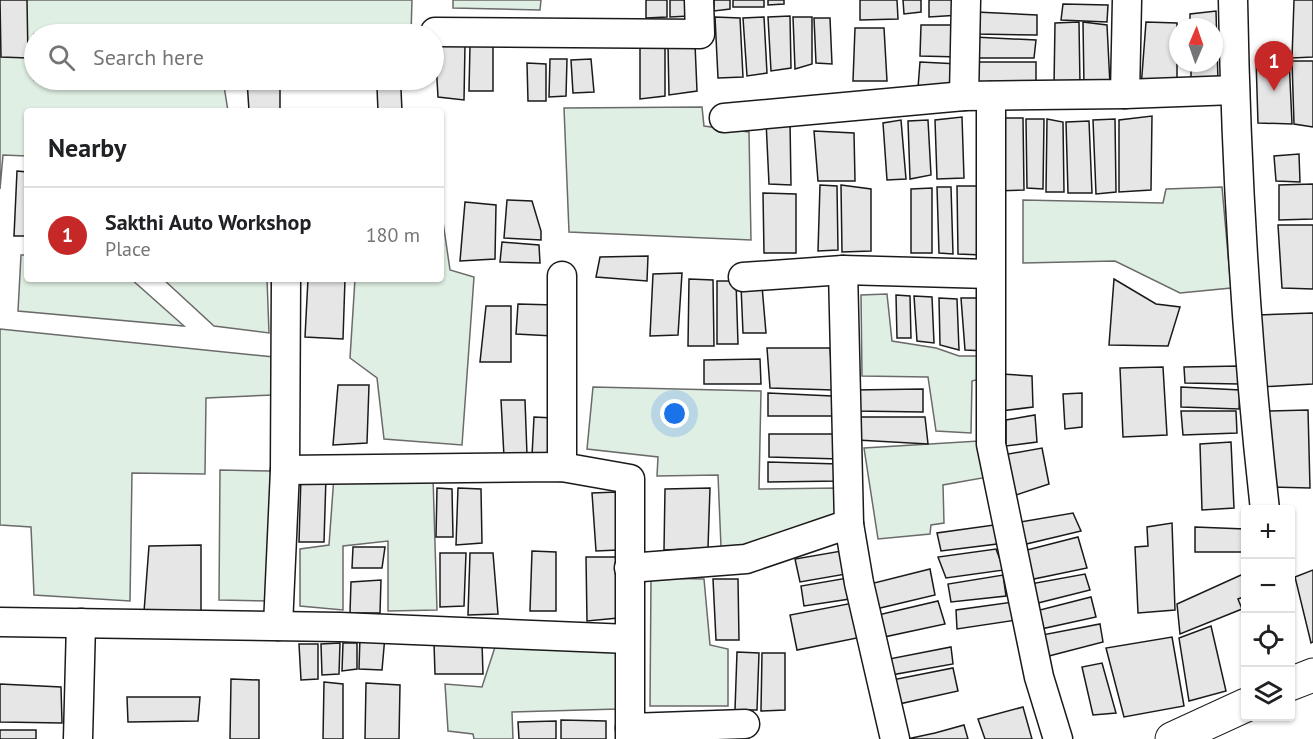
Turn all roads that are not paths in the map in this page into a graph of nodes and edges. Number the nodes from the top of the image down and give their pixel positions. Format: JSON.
{"nodes":[{"id":1,"x":699,"y":0,"type":"edge"},
{"id":2,"x":966,"y":0,"type":"edge"},
{"id":3,"x":1127,"y":0,"type":"edge"},
{"id":4,"x":1233,"y":0,"type":"edge"},
{"id":5,"x":444,"y":32,"type":"edge"},
{"id":6,"x":1235,"y":90,"type":"junction"},
{"id":7,"x":1125,"y":94,"type":"junction"},
{"id":8,"x":977,"y":96,"type":"junction"},
{"id":9,"x":724,"y":118,"type":"dead end"},
{"id":10,"x":843,"y":270,"type":"junction"},
{"id":11,"x":990,"y":274,"type":"junction"},
{"id":12,"x":562,"y":276,"type":"dead end"},
{"id":13,"x":743,"y":277,"type":"dead end"},
{"id":14,"x":286,"y":282,"type":"edge"},
{"id":15,"x":562,"y":467,"type":"junction"},
{"id":16,"x":285,"y":470,"type":"junction"},
{"id":17,"x":1264,"y":505,"type":"edge"},
{"id":18,"x":849,"y":525,"type":"junction"},
{"id":19,"x":629,"y":568,"type":"junction"},
{"id":20,"x":0,"y":621,"type":"edge"},
{"id":21,"x":81,"y":623,"type":"junction"},
{"id":22,"x":278,"y":626,"type":"junction"},
{"id":23,"x":629,"y":639,"type":"junction"},
{"id":24,"x":1313,"y":675,"type":"edge"},
{"id":25,"x":1295,"y":682,"type":"edge"},
{"id":26,"x":1241,"y":707,"type":"edge"},
{"id":27,"x":745,"y":724,"type":"dead end"},
{"id":28,"x":630,"y":733,"type":"edge"},
{"id":29,"x":78,"y":739,"type":"edge"},
{"id":30,"x":895,"y":739,"type":"edge"},
{"id":31,"x":1058,"y":739,"type":"edge"},
{"id":32,"x":1172,"y":739,"type":"edge"}],
"edges":[{"from":1,"to":5,"type":"street"},
{"from":2,"to":8,"type":"street"},
{"from":3,"to":7,"type":"street"},
{"from":4,"to":6,"type":"street"},
{"from":6,"to":7,"type":"street"},
{"from":6,"to":17,"type":"street"},
{"from":7,"to":8,"type":"street"},
{"from":8,"to":9,"type":"street"},
{"from":8,"to":11,"type":"street"},
{"from":10,"to":11,"type":"street"},
{"from":10,"to":13,"type":"street"},
{"from":10,"to":18,"type":"street"},
{"from":11,"to":31,"type":"street"},
{"from":12,"to":15,"type":"street"},
{"from":14,"to":16,"type":"street"},
{"from":15,"to":16,"type":"street"},
{"from":15,"to":19,"type":"street"},
{"from":16,"to":22,"type":"street"},
{"from":18,"to":19,"type":"street"},
{"from":18,"to":30,"type":"street"},
{"from":19,"to":23,"type":"street"},
{"from":20,"to":21,"type":"street"},
{"from":21,"to":22,"type":"street"},
{"from":21,"to":29,"type":"street"},
{"from":22,"to":23,"type":"street"},
{"from":23,"to":28,"type":"street"},
{"from":24,"to":25,"type":"main road"},
{"from":26,"to":32,"type":"main road"},
{"from":27,"to":28,"type":"street"}]}
